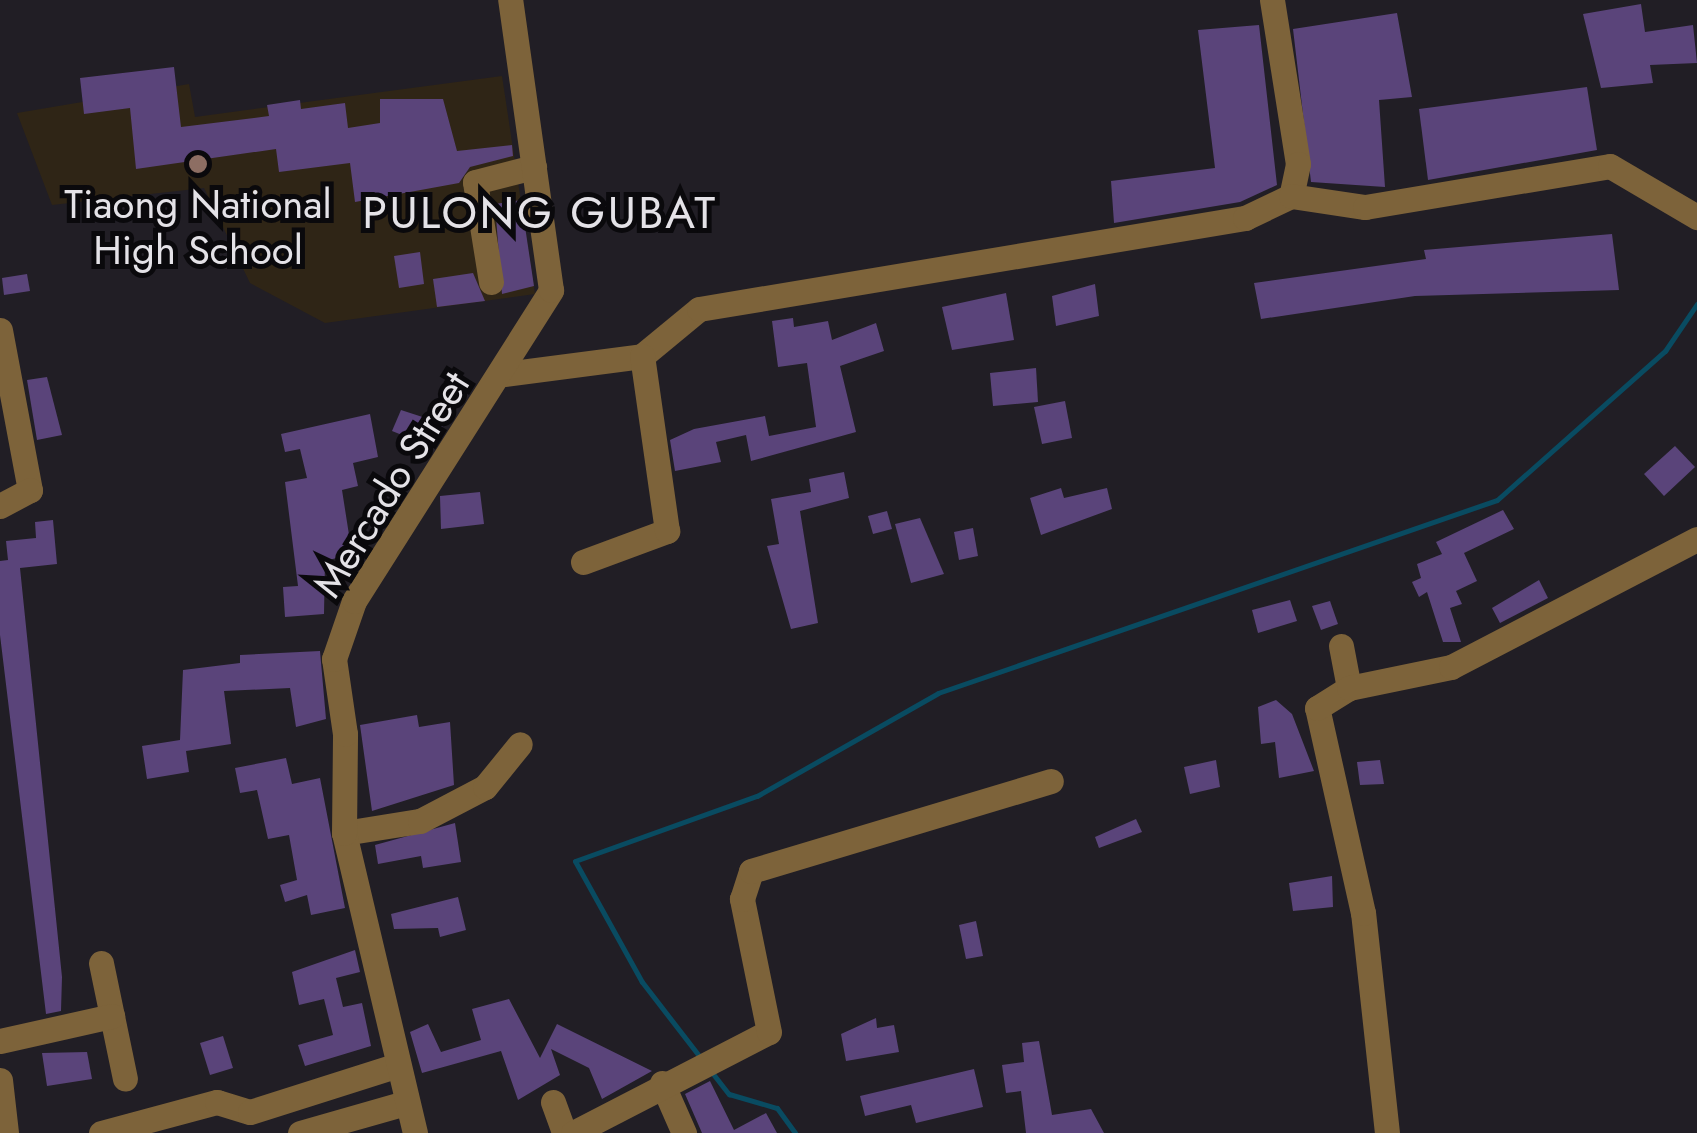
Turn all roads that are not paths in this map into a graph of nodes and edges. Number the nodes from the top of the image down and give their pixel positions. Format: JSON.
{"nodes":[{"id":1,"x":510,"y":0,"type":"edge"},
{"id":2,"x":1272,"y":0,"type":"edge"},
{"id":3,"x":534,"y":167,"type":"junction"},
{"id":4,"x":1290,"y":196,"type":"junction"},
{"id":5,"x":1697,"y":217,"type":"edge"},
{"id":6,"x":491,"y":282,"type":"dead end"},
{"id":7,"x":0,"y":335,"type":"edge"},
{"id":8,"x":642,"y":356,"type":"junction"},
{"id":9,"x":504,"y":374,"type":"junction"},
{"id":10,"x":0,"y":506,"type":"edge"},
{"id":11,"x":1697,"y":540,"type":"edge"},
{"id":12,"x":582,"y":562,"type":"dead end"},
{"id":13,"x":1341,"y":646,"type":"dead end"},
{"id":14,"x":1349,"y":688,"type":"junction"},
{"id":15,"x":520,"y":744,"type":"dead end"},
{"id":16,"x":1051,"y":781,"type":"dead end"},
{"id":17,"x":344,"y":833,"type":"junction"},
{"id":18,"x":100,"y":964,"type":"dead end"},
{"id":19,"x":112,"y":1016,"type":"junction"},
{"id":20,"x":0,"y":1041,"type":"edge"},
{"id":21,"x":395,"y":1066,"type":"junction"},
{"id":22,"x":126,"y":1079,"type":"dead end"},
{"id":23,"x":0,"y":1080,"type":"edge"},
{"id":24,"x":662,"y":1083,"type":"junction"},
{"id":25,"x":553,"y":1102,"type":"dead end"},
{"id":26,"x":405,"y":1104,"type":"junction"},
{"id":27,"x":6,"y":1133,"type":"edge"},
{"id":28,"x":100,"y":1133,"type":"edge"},
{"id":29,"x":300,"y":1133,"type":"edge"},
{"id":30,"x":415,"y":1133,"type":"edge"},
{"id":31,"x":564,"y":1133,"type":"edge"},
{"id":32,"x":573,"y":1133,"type":"edge"},
{"id":33,"x":684,"y":1133,"type":"edge"},
{"id":34,"x":1387,"y":1133,"type":"edge"}],
"edges":[{"from":1,"to":3,"type":"street","name":"Mercado Street"},
{"from":2,"to":4,"type":"street"},
{"from":3,"to":6,"type":"street"},
{"from":3,"to":9,"type":"street","name":"Mercado Street"},
{"from":4,"to":5,"type":"street"},
{"from":4,"to":8,"type":"street"},
{"from":7,"to":10,"type":"street"},
{"from":8,"to":9,"type":"street"},
{"from":8,"to":12,"type":"street"},
{"from":9,"to":17,"type":"street","name":"Mercado Street"},
{"from":11,"to":14,"type":"street"},
{"from":13,"to":14,"type":"street"},
{"from":14,"to":34,"type":"street"},
{"from":15,"to":17,"type":"street"},
{"from":16,"to":24,"type":"street"},
{"from":17,"to":21,"type":"street","name":"Mercado Street"},
{"from":18,"to":19,"type":"street"},
{"from":19,"to":20,"type":"street"},
{"from":19,"to":22,"type":"street"},
{"from":21,"to":26,"type":"street","name":"Mercado Street"},
{"from":21,"to":28,"type":"street"},
{"from":23,"to":27,"type":"street"},
{"from":24,"to":32,"type":"street"},
{"from":24,"to":33,"type":"street"},
{"from":25,"to":31,"type":"street"},
{"from":26,"to":29,"type":"street"},
{"from":26,"to":30,"type":"street","name":"Mercado Street"}]}
